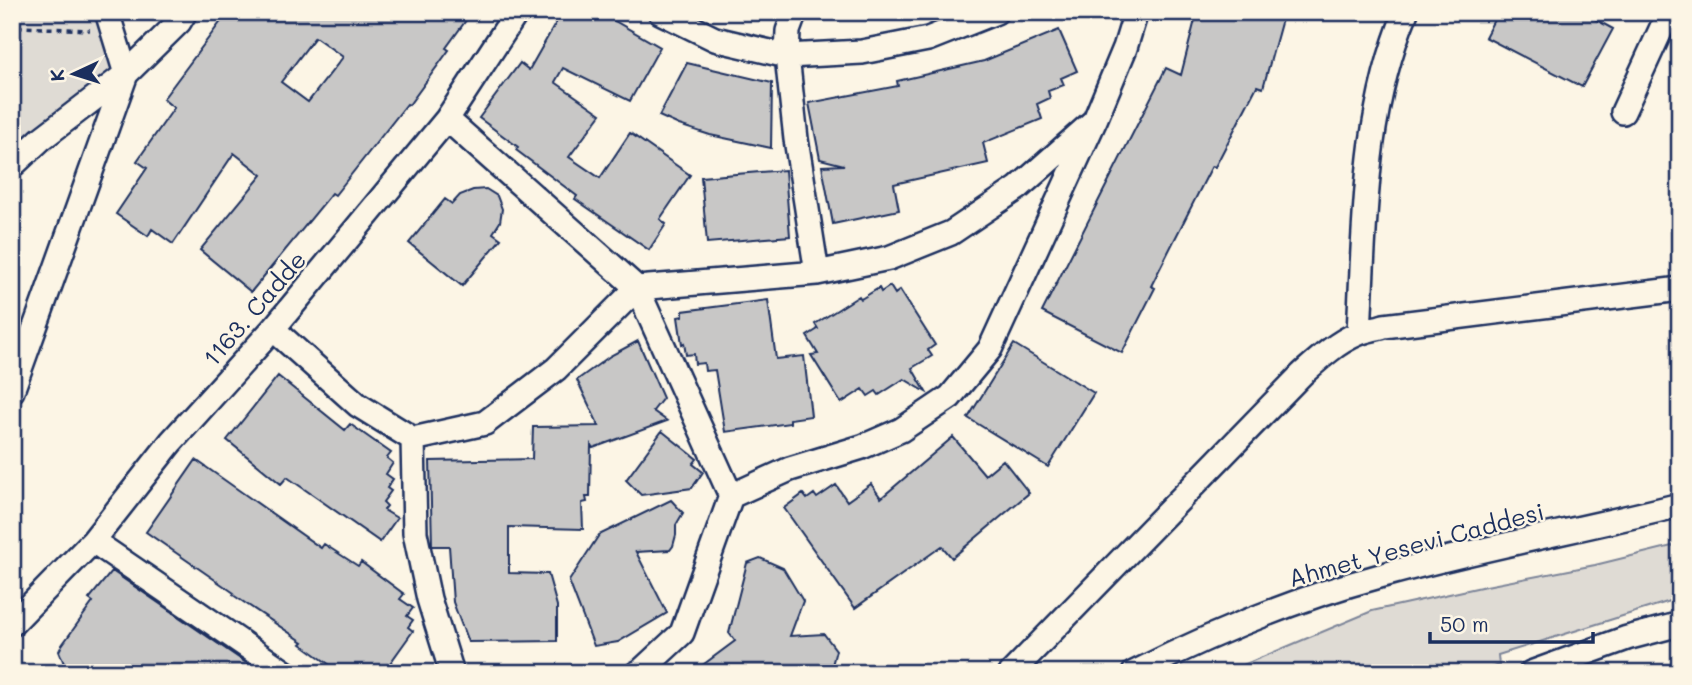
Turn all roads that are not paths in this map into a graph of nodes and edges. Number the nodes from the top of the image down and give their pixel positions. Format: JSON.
{"nodes":[{"id":1,"x":185,"y":12,"type":"edge"},
{"id":2,"x":517,"y":12,"type":"edge"},
{"id":3,"x":660,"y":12,"type":"edge"},
{"id":4,"x":795,"y":12,"type":"edge"},
{"id":5,"x":996,"y":12,"type":"edge"},
{"id":6,"x":1136,"y":12,"type":"edge"},
{"id":7,"x":1405,"y":12,"type":"edge"},
{"id":8,"x":1669,"y":12,"type":"edge"},
{"id":9,"x":110,"y":22,"type":"edge"},
{"id":10,"x":787,"y":56,"type":"junction"},
{"id":11,"x":126,"y":74,"type":"junction"},
{"id":12,"x":1623,"y":112,"type":"dead end"},
{"id":13,"x":447,"y":119,"type":"junction"},
{"id":14,"x":1096,"y":120,"type":"junction"},
{"id":15,"x":12,"y":166,"type":"edge"},
{"id":16,"x":817,"y":273,"type":"junction"},
{"id":17,"x":637,"y":288,"type":"junction"},
{"id":18,"x":1680,"y":289,"type":"edge"},
{"id":19,"x":273,"y":329,"type":"junction"},
{"id":20,"x":1359,"y":332,"type":"junction"},
{"id":21,"x":12,"y":391,"type":"edge"},
{"id":22,"x":413,"y":439,"type":"junction"},
{"id":23,"x":731,"y":496,"type":"junction"},
{"id":24,"x":1680,"y":505,"type":"edge"},
{"id":25,"x":93,"y":541,"type":"junction"},
{"id":26,"x":12,"y":624,"type":"edge"},
{"id":27,"x":1680,"y":624,"type":"edge"},
{"id":28,"x":286,"y":673,"type":"edge"},
{"id":29,"x":452,"y":673,"type":"edge"},
{"id":30,"x":637,"y":673,"type":"edge"},
{"id":31,"x":1011,"y":673,"type":"edge"},
{"id":32,"x":1134,"y":673,"type":"edge"},
{"id":33,"x":1531,"y":673,"type":"edge"}],
"edges":[{"from":1,"to":11,"type":"street"},
{"from":2,"to":13,"type":"street","name":"1163. Cadde"},
{"from":3,"to":10,"type":"street"},
{"from":4,"to":10,"type":"street"},
{"from":5,"to":10,"type":"street"},
{"from":6,"to":14,"type":"street"},
{"from":7,"to":20,"type":"street"},
{"from":8,"to":12,"type":"street"},
{"from":9,"to":11,"type":"street"},
{"from":10,"to":16,"type":"street"},
{"from":11,"to":15,"type":"street"},
{"from":11,"to":21,"type":"street"},
{"from":13,"to":17,"type":"street"},
{"from":13,"to":19,"type":"street","name":"1163. Cadde"},
{"from":14,"to":16,"type":"street"},
{"from":14,"to":23,"type":"street"},
{"from":16,"to":17,"type":"street"},
{"from":17,"to":22,"type":"street"},
{"from":17,"to":23,"type":"street"},
{"from":18,"to":20,"type":"street"},
{"from":19,"to":22,"type":"street"},
{"from":19,"to":25,"type":"street","name":"1163. Cadde"},
{"from":20,"to":31,"type":"street"},
{"from":22,"to":29,"type":"street"},
{"from":23,"to":30,"type":"street"},
{"from":24,"to":32,"type":"street","name":"Ahmet Yesevi Caddesi"},
{"from":25,"to":26,"type":"street","name":"1163. Cadde"},
{"from":25,"to":28,"type":"street"},
{"from":27,"to":33,"type":"street"}]}
